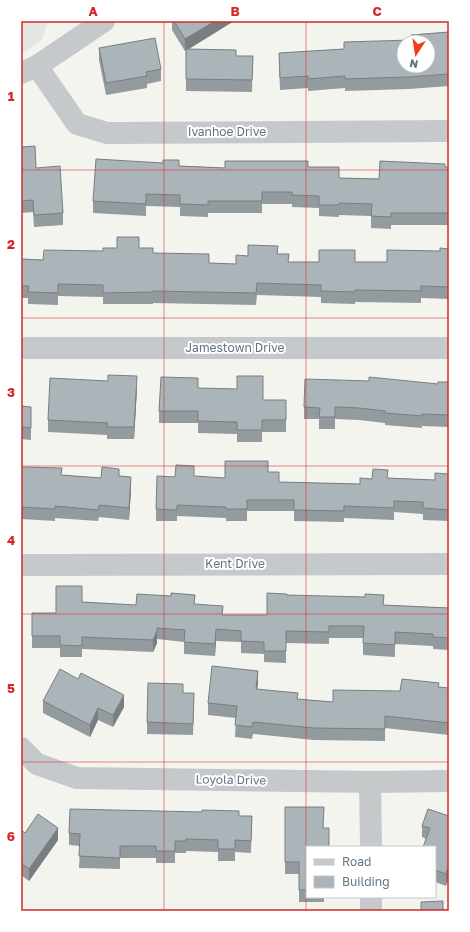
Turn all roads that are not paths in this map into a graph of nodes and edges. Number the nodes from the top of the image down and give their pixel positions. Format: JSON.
{"nodes":[{"id":1,"x":104,"y":21,"type":"edge"},
{"id":2,"x":76,"y":30,"type":"edge"},
{"id":3,"x":29,"y":69,"type":"edge"},
{"id":4,"x":449,"y":132,"type":"edge"},
{"id":5,"x":21,"y":348,"type":"edge"},
{"id":6,"x":449,"y":348,"type":"edge"},
{"id":7,"x":449,"y":564,"type":"edge"},
{"id":8,"x":21,"y":565,"type":"edge"},
{"id":9,"x":21,"y":748,"type":"edge"},
{"id":10,"x":449,"y":781,"type":"edge"},
{"id":11,"x":370,"y":782,"type":"junction"},
{"id":12,"x":371,"y":846,"type":"edge"},
{"id":13,"x":371,"y":898,"type":"edge"},
{"id":14,"x":371,"y":911,"type":"edge"}],
"edges":[{"from":1,"to":2,"type":"street"},
{"from":2,"to":3,"type":"street"},
{"from":3,"to":4,"type":"street","name":"Ivanhoe Drive"},
{"from":5,"to":6,"type":"street","name":"Jamestown Drive"},
{"from":7,"to":8,"type":"street","name":"Kent Drive"},
{"from":9,"to":11,"type":"street","name":"Loyola Drive"},
{"from":10,"to":11,"type":"street","name":"Loyola Drive"},
{"from":11,"to":12,"type":"street"},
{"from":13,"to":14,"type":"street"}]}
